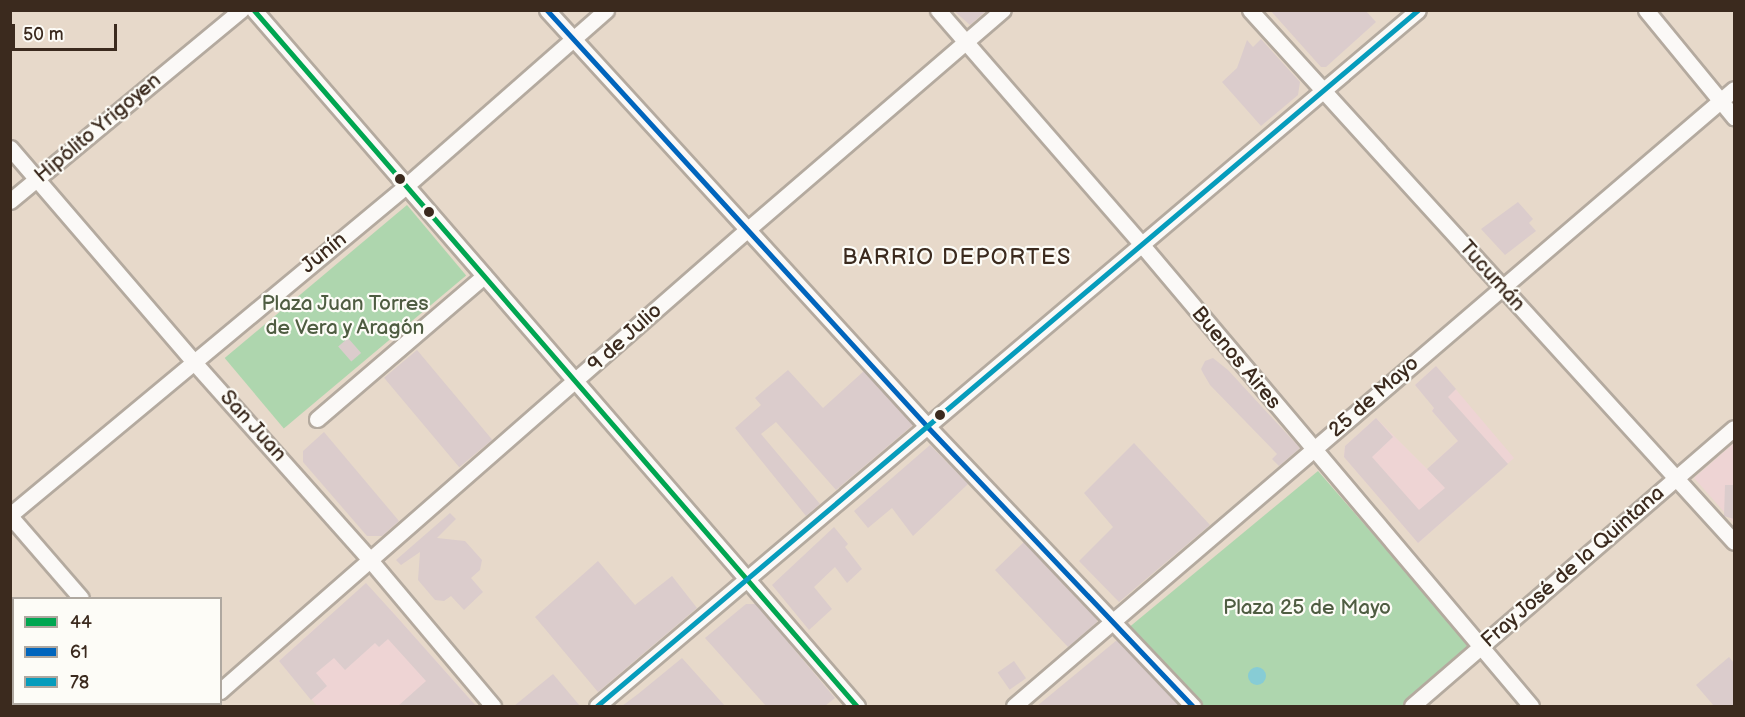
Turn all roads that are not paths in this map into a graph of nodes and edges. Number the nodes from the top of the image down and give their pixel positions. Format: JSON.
{"nodes":[{"id":1,"x":241,"y":10,"type":"edge"},
{"id":2,"x":254,"y":10,"type":"edge"},
{"id":3,"x":547,"y":10,"type":"edge"},
{"id":4,"x":606,"y":10,"type":"edge"},
{"id":5,"x":938,"y":10,"type":"edge"},
{"id":6,"x":1003,"y":10,"type":"edge"},
{"id":7,"x":1250,"y":10,"type":"edge"},
{"id":8,"x":1418,"y":10,"type":"edge"},
{"id":9,"x":1646,"y":10,"type":"edge"},
{"id":10,"x":573,"y":39,"type":"junction"},
{"id":11,"x":967,"y":42,"type":"junction"},
{"id":12,"x":1734,"y":89,"type":"edge"},
{"id":13,"x":1323,"y":90,"type":"junction"},
{"id":14,"x":1720,"y":101,"type":"junction"},
{"id":15,"x":1734,"y":117,"type":"edge"},
{"id":16,"x":10,"y":148,"type":"edge"},
{"id":17,"x":37,"y":179,"type":"junction"},
{"id":18,"x":407,"y":185,"type":"junction"},
{"id":19,"x":10,"y":201,"type":"edge"},
{"id":20,"x":748,"y":229,"type":"junction"},
{"id":21,"x":1142,"y":245,"type":"junction"},
{"id":22,"x":484,"y":276,"type":"junction"},
{"id":23,"x":1503,"y":287,"type":"junction"},
{"id":24,"x":193,"y":361,"type":"junction"},
{"id":25,"x":574,"y":383,"type":"junction"},
{"id":26,"x":317,"y":419,"type":"dead end"},
{"id":27,"x":928,"y":427,"type":"junction"},
{"id":28,"x":1734,"y":428,"type":"edge"},
{"id":29,"x":1313,"y":450,"type":"junction"},
{"id":30,"x":1676,"y":478,"type":"junction"},
{"id":31,"x":10,"y":516,"type":"edge"},
{"id":32,"x":1734,"y":542,"type":"edge"},
{"id":33,"x":370,"y":560,"type":"junction"},
{"id":34,"x":745,"y":580,"type":"junction"},
{"id":35,"x":80,"y":597,"type":"edge"},
{"id":36,"x":1113,"y":620,"type":"junction"},
{"id":37,"x":1480,"y":648,"type":"junction"},
{"id":38,"x":222,"y":689,"type":"edge"},
{"id":39,"x":493,"y":706,"type":"edge"},
{"id":40,"x":597,"y":706,"type":"edge"},
{"id":41,"x":857,"y":706,"type":"edge"},
{"id":42,"x":1014,"y":706,"type":"edge"},
{"id":43,"x":1192,"y":706,"type":"edge"},
{"id":44,"x":1412,"y":706,"type":"edge"},
{"id":45,"x":1532,"y":706,"type":"edge"}],
"edges":[{"from":1,"to":17,"type":"street","name":"Hipólito Yrigoyen"},
{"from":2,"to":18,"type":"street"},
{"from":3,"to":10,"type":"street"},
{"from":4,"to":10,"type":"street","name":"Junín"},
{"from":5,"to":11,"type":"street","name":"Buenos Aires"},
{"from":6,"to":11,"type":"street","name":"9 de Julio"},
{"from":7,"to":13,"type":"street","name":"Tucumán"},
{"from":8,"to":13,"type":"street"},
{"from":9,"to":14,"type":"street"},
{"from":10,"to":18,"type":"street","name":"Junín"},
{"from":10,"to":20,"type":"street"},
{"from":11,"to":20,"type":"street","name":"9 de Julio"},
{"from":11,"to":21,"type":"street","name":"Buenos Aires"},
{"from":12,"to":14,"type":"street","name":"25 de Mayo"},
{"from":13,"to":21,"type":"street"},
{"from":13,"to":23,"type":"street","name":"Tucumán"},
{"from":14,"to":15,"type":"street"},
{"from":14,"to":23,"type":"street","name":"25 de Mayo"},
{"from":16,"to":17,"type":"street","name":"San Juan"},
{"from":17,"to":19,"type":"street","name":"Hipólito Yrigoyen"},
{"from":17,"to":24,"type":"street","name":"San Juan"},
{"from":18,"to":22,"type":"street"},
{"from":18,"to":24,"type":"street","name":"Junín"},
{"from":20,"to":25,"type":"street","name":"9 de Julio"},
{"from":20,"to":27,"type":"street"},
{"from":21,"to":27,"type":"street"},
{"from":21,"to":29,"type":"street","name":"Buenos Aires"},
{"from":22,"to":25,"type":"street"},
{"from":22,"to":26,"type":"street"},
{"from":23,"to":29,"type":"street","name":"25 de Mayo"},
{"from":23,"to":30,"type":"street","name":"Tucumán"},
{"from":24,"to":31,"type":"street","name":"Junín"},
{"from":24,"to":33,"type":"street","name":"San Juan"},
{"from":25,"to":33,"type":"street","name":"9 de Julio"},
{"from":25,"to":34,"type":"street"},
{"from":27,"to":34,"type":"street"},
{"from":27,"to":36,"type":"street"},
{"from":28,"to":30,"type":"street","name":"Fray José de la Quintana"},
{"from":29,"to":36,"type":"street","name":"25 de Mayo"},
{"from":29,"to":37,"type":"street","name":"Buenos Aires"},
{"from":30,"to":32,"type":"street","name":"Tucumán"},
{"from":30,"to":37,"type":"street","name":"Fray José de la Quintana"},
{"from":31,"to":35,"type":"street"},
{"from":33,"to":38,"type":"street","name":"9 de Julio"},
{"from":33,"to":39,"type":"street","name":"San Juan"},
{"from":34,"to":40,"type":"street"},
{"from":34,"to":41,"type":"street"},
{"from":36,"to":42,"type":"street","name":"25 de Mayo"},
{"from":36,"to":43,"type":"street"},
{"from":37,"to":44,"type":"street","name":"Fray José de la Quintana"},
{"from":37,"to":45,"type":"street","name":"Buenos Aires"}]}
